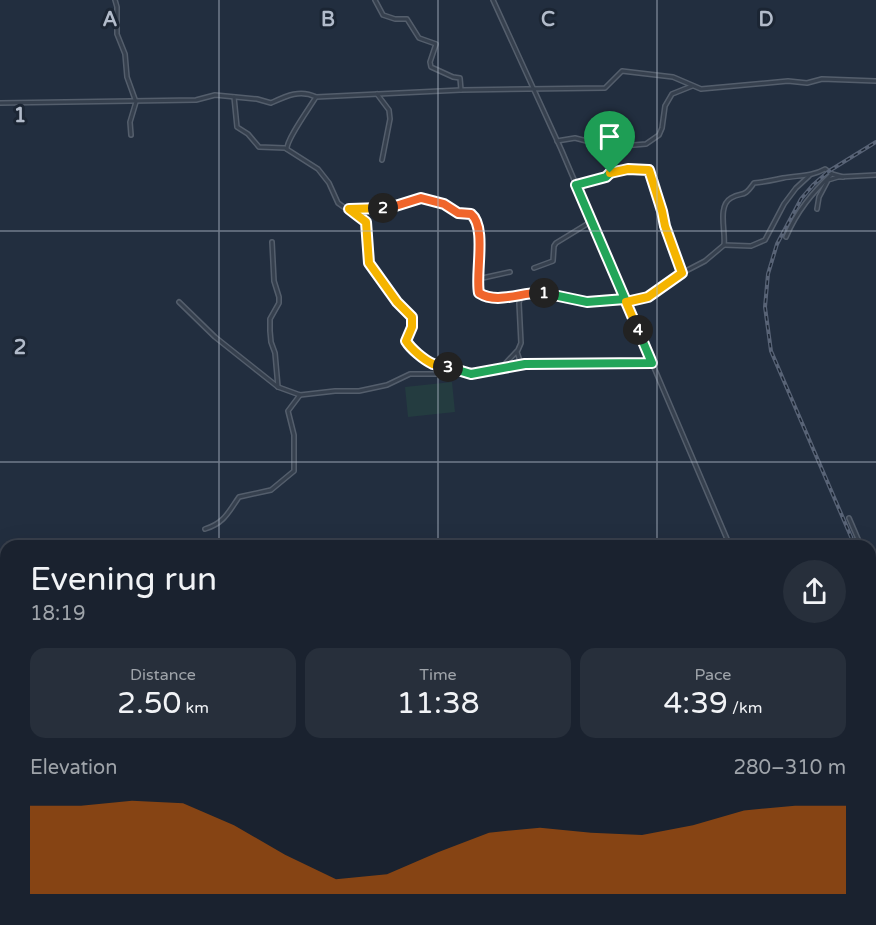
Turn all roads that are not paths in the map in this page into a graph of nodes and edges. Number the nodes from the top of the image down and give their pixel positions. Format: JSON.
{"nodes":[{"id":1,"x":115,"y":0,"type":"edge"},
{"id":2,"x":375,"y":0,"type":"edge"},
{"id":3,"x":493,"y":0,"type":"edge"},
{"id":4,"x":876,"y":81,"type":"edge"},
{"id":5,"x":692,"y":85,"type":"junction"},
{"id":6,"x":461,"y":90,"type":"junction"},
{"id":7,"x":534,"y":90,"type":"junction"},
{"id":8,"x":377,"y":94,"type":"junction"},
{"id":9,"x":234,"y":97,"type":"junction"},
{"id":10,"x":316,"y":97,"type":"junction"},
{"id":11,"x":136,"y":102,"type":"junction"},
{"id":12,"x":0,"y":103,"type":"edge"},
{"id":13,"x":131,"y":135,"type":"dead end"},
{"id":14,"x":557,"y":141,"type":"junction"},
{"id":15,"x":622,"y":147,"type":"junction"},
{"id":16,"x":286,"y":149,"type":"junction"},
{"id":17,"x":382,"y":159,"type":"dead end"},
{"id":18,"x":610,"y":173,"type":"junction"},
{"id":19,"x":832,"y":174,"type":"junction"},
{"id":20,"x":876,"y":175,"type":"edge"},
{"id":21,"x":809,"y":176,"type":"junction"},
{"id":22,"x":843,"y":177,"type":"junction"},
{"id":23,"x":576,"y":185,"type":"junction"},
{"id":24,"x":349,"y":209,"type":"junction"},
{"id":25,"x":817,"y":209,"type":"dead end"},
{"id":26,"x":591,"y":221,"type":"junction"},
{"id":27,"x":786,"y":237,"type":"dead end"},
{"id":28,"x":272,"y":242,"type":"dead end"},
{"id":29,"x":724,"y":245,"type":"junction"},
{"id":30,"x":534,"y":268,"type":"dead end"},
{"id":31,"x":510,"y":272,"type":"dead end"},
{"id":32,"x":682,"y":273,"type":"junction"},
{"id":33,"x":478,"y":279,"type":"junction"},
{"id":34,"x":521,"y":296,"type":"junction"},
{"id":35,"x":512,"y":297,"type":"junction"},
{"id":36,"x":626,"y":300,"type":"junction"},
{"id":37,"x":179,"y":302,"type":"dead end"},
{"id":38,"x":519,"y":303,"type":"junction"},
{"id":39,"x":517,"y":352,"type":"junction"},
{"id":40,"x":652,"y":363,"type":"junction"},
{"id":41,"x":521,"y":364,"type":"junction"},
{"id":42,"x":501,"y":368,"type":"junction"},
{"id":43,"x":471,"y":374,"type":"junction"},
{"id":44,"x":278,"y":387,"type":"junction"},
{"id":45,"x":300,"y":395,"type":"junction"},
{"id":46,"x":849,"y":518,"type":"dead end"},
{"id":47,"x":205,"y":529,"type":"dead end"},
{"id":48,"x":727,"y":540,"type":"edge"},
{"id":49,"x":858,"y":540,"type":"edge"}],
"edges":[{"from":1,"to":11,"type":"street"},
{"from":2,"to":6,"type":"street"},
{"from":3,"to":7,"type":"street"},
{"from":4,"to":5,"type":"street"},
{"from":5,"to":7,"type":"street"},
{"from":5,"to":15,"type":"street"},
{"from":6,"to":7,"type":"street"},
{"from":6,"to":8,"type":"street"},
{"from":7,"to":14,"type":"street"},
{"from":8,"to":10,"type":"street"},
{"from":8,"to":17,"type":"street"},
{"from":9,"to":10,"type":"street"},
{"from":9,"to":11,"type":"street"},
{"from":9,"to":16,"type":"street"},
{"from":10,"to":16,"type":"street"},
{"from":11,"to":12,"type":"street"},
{"from":11,"to":13,"type":"street"},
{"from":14,"to":15,"type":"street"},
{"from":14,"to":23,"type":"street"},
{"from":15,"to":18,"type":"street"},
{"from":16,"to":24,"type":"street"},
{"from":18,"to":23,"type":"street"},
{"from":18,"to":32,"type":"street"},
{"from":19,"to":21,"type":"street"},
{"from":19,"to":22,"type":"street"},
{"from":19,"to":27,"type":"street"},
{"from":20,"to":22,"type":"street"},
{"from":21,"to":29,"type":"street"},
{"from":21,"to":29,"type":"street"},
{"from":22,"to":25,"type":"street"},
{"from":23,"to":26,"type":"street"},
{"from":24,"to":33,"type":"street"},
{"from":24,"to":43,"type":"street"},
{"from":26,"to":30,"type":"street"},
{"from":26,"to":36,"type":"street"},
{"from":28,"to":44,"type":"street"},
{"from":29,"to":32,"type":"street"},
{"from":31,"to":33,"type":"street"},
{"from":32,"to":36,"type":"street"},
{"from":33,"to":35,"type":"street"},
{"from":34,"to":35,"type":"street"},
{"from":34,"to":36,"type":"street"},
{"from":34,"to":38,"type":"street"},
{"from":35,"to":38,"type":"street"},
{"from":36,"to":40,"type":"street"},
{"from":37,"to":44,"type":"street"},
{"from":38,"to":39,"type":"street"},
{"from":39,"to":41,"type":"street"},
{"from":39,"to":42,"type":"street"},
{"from":40,"to":41,"type":"street"},
{"from":40,"to":48,"type":"street"},
{"from":41,"to":42,"type":"street"},
{"from":42,"to":43,"type":"street"},
{"from":43,"to":45,"type":"street"},
{"from":44,"to":45,"type":"street"},
{"from":45,"to":47,"type":"street"},
{"from":46,"to":49,"type":"street"}]}
